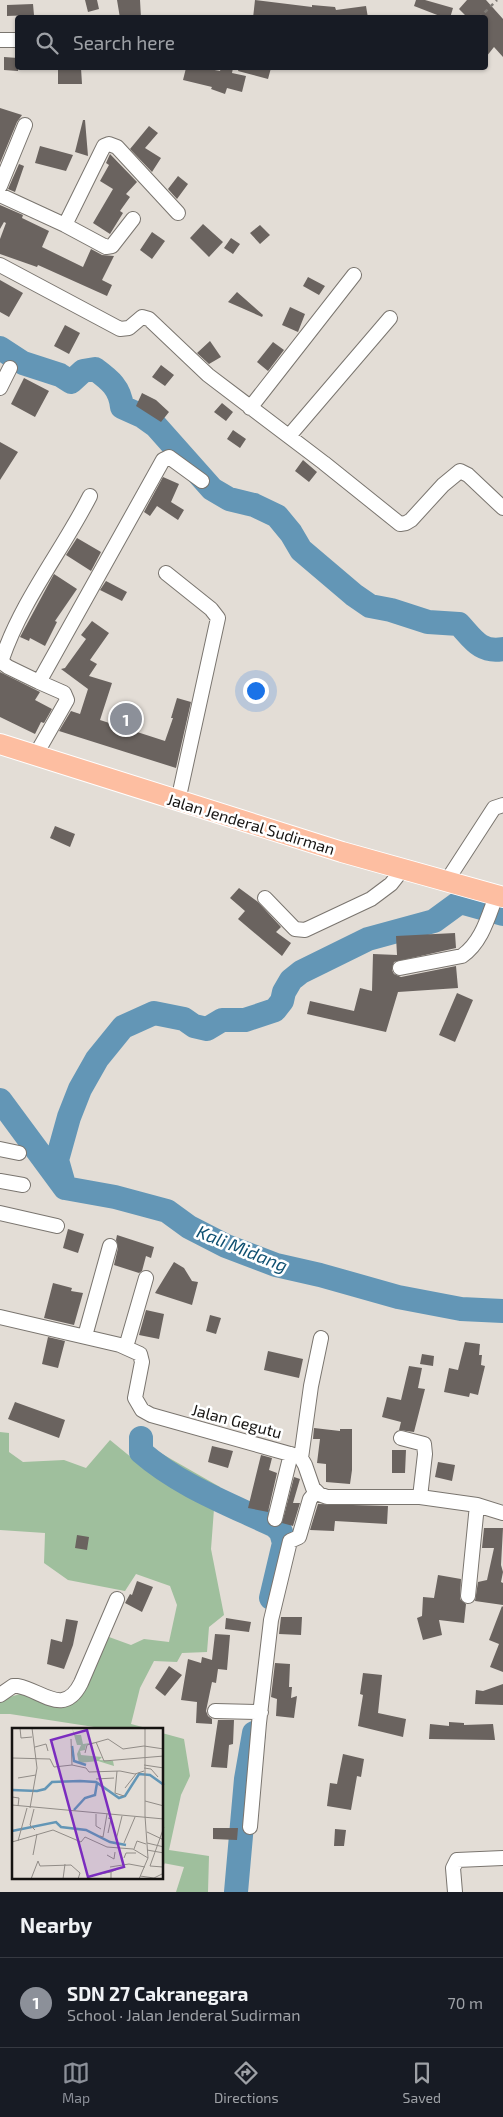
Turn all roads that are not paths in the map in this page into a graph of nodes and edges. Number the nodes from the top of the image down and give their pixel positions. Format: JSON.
{"nodes":[{"id":1,"x":0,"y":40,"type":"edge"},
{"id":2,"x":15,"y":40,"type":"edge"},
{"id":3,"x":25,"y":125,"type":"dead end"},
{"id":4,"x":0,"y":186,"type":"edge"},
{"id":5,"x":0,"y":195,"type":"edge"},
{"id":6,"x":178,"y":213,"type":"dead end"},
{"id":7,"x":133,"y":219,"type":"dead end"},
{"id":8,"x":65,"y":225,"type":"junction"},
{"id":9,"x":0,"y":265,"type":"edge"},
{"id":10,"x":354,"y":275,"type":"dead end"},
{"id":11,"x":390,"y":318,"type":"dead end"},
{"id":12,"x":10,"y":368,"type":"dead end"},
{"id":13,"x":0,"y":388,"type":"edge"},
{"id":14,"x":250,"y":408,"type":"junction"},
{"id":15,"x":289,"y":436,"type":"junction"},
{"id":16,"x":202,"y":481,"type":"dead end"},
{"id":17,"x":90,"y":496,"type":"dead end"},
{"id":18,"x":503,"y":508,"type":"edge"},
{"id":19,"x":166,"y":573,"type":"dead end"},
{"id":20,"x":39,"y":682,"type":"junction"},
{"id":21,"x":0,"y":744,"type":"edge"},
{"id":22,"x":35,"y":756,"type":"junction"},
{"id":23,"x":178,"y":801,"type":"junction"},
{"id":24,"x":503,"y":805,"type":"edge"},
{"id":25,"x":402,"y":870,"type":"junction"},
{"id":26,"x":446,"y":882,"type":"junction"},
{"id":27,"x":265,"y":898,"type":"dead end"},
{"id":28,"x":495,"y":905,"type":"edge"},
{"id":29,"x":400,"y":968,"type":"dead end"},
{"id":30,"x":0,"y":1150,"type":"edge"},
{"id":31,"x":19,"y":1153,"type":"dead end"},
{"id":32,"x":0,"y":1181,"type":"edge"},
{"id":33,"x":23,"y":1185,"type":"dead end"},
{"id":34,"x":0,"y":1213,"type":"edge"},
{"id":35,"x":57,"y":1226,"type":"dead end"},
{"id":36,"x":110,"y":1246,"type":"dead end"},
{"id":37,"x":146,"y":1278,"type":"dead end"},
{"id":38,"x":0,"y":1317,"type":"edge"},
{"id":39,"x":85,"y":1336,"type":"junction"},
{"id":40,"x":321,"y":1338,"type":"dead end"},
{"id":41,"x":126,"y":1347,"type":"junction"},
{"id":42,"x":401,"y":1438,"type":"dead end"},
{"id":43,"x":296,"y":1456,"type":"junction"},
{"id":44,"x":316,"y":1492,"type":"junction"},
{"id":45,"x":420,"y":1497,"type":"junction"},
{"id":46,"x":477,"y":1505,"type":"junction"},
{"id":47,"x":503,"y":1514,"type":"edge"},
{"id":48,"x":275,"y":1520,"type":"dead end"},
{"id":49,"x":468,"y":1596,"type":"dead end"},
{"id":50,"x":117,"y":1599,"type":"dead end"},
{"id":51,"x":0,"y":1695,"type":"edge"},
{"id":52,"x":215,"y":1712,"type":"dead end"},
{"id":53,"x":256,"y":1712,"type":"junction"},
{"id":54,"x":250,"y":1827,"type":"dead end"},
{"id":55,"x":503,"y":1858,"type":"edge"},
{"id":56,"x":455,"y":1892,"type":"edge"}],
"edges":[{"from":1,"to":2,"type":"street"},
{"from":3,"to":4,"type":"street"},
{"from":5,"to":8,"type":"street"},
{"from":6,"to":8,"type":"street"},
{"from":7,"to":8,"type":"street"},
{"from":9,"to":14,"type":"street"},
{"from":10,"to":14,"type":"street"},
{"from":11,"to":15,"type":"street"},
{"from":12,"to":13,"type":"street"},
{"from":14,"to":15,"type":"street"},
{"from":15,"to":18,"type":"street"},
{"from":16,"to":20,"type":"street"},
{"from":17,"to":20,"type":"street"},
{"from":19,"to":23,"type":"street"},
{"from":20,"to":22,"type":"street"},
{"from":21,"to":22,"type":"highway","name":"Jalan Jenderal Sudirman"},
{"from":22,"to":23,"type":"highway","name":"Jalan Jenderal Sudirman"},
{"from":23,"to":25,"type":"highway","name":"Jalan Jenderal Sudirman"},
{"from":24,"to":26,"type":"street"},
{"from":25,"to":26,"type":"highway","name":"Jalan Jenderal Sudirman"},
{"from":25,"to":27,"type":"street"},
{"from":26,"to":28,"type":"highway","name":"Jalan Jenderal Sudirman"},
{"from":28,"to":29,"type":"street"},
{"from":30,"to":31,"type":"street"},
{"from":32,"to":33,"type":"street"},
{"from":34,"to":35,"type":"street"},
{"from":36,"to":39,"type":"street"},
{"from":37,"to":41,"type":"street"},
{"from":38,"to":39,"type":"street"},
{"from":39,"to":41,"type":"street"},
{"from":40,"to":43,"type":"street"},
{"from":41,"to":43,"type":"street","name":"Jalan Gegutu"},
{"from":42,"to":45,"type":"street"},
{"from":43,"to":44,"type":"street"},
{"from":43,"to":48,"type":"street"},
{"from":44,"to":45,"type":"street"},
{"from":44,"to":53,"type":"street"},
{"from":45,"to":46,"type":"street"},
{"from":46,"to":47,"type":"street"},
{"from":46,"to":49,"type":"street"},
{"from":50,"to":51,"type":"street"},
{"from":52,"to":53,"type":"street"},
{"from":53,"to":54,"type":"street"},
{"from":55,"to":56,"type":"street"}]}
